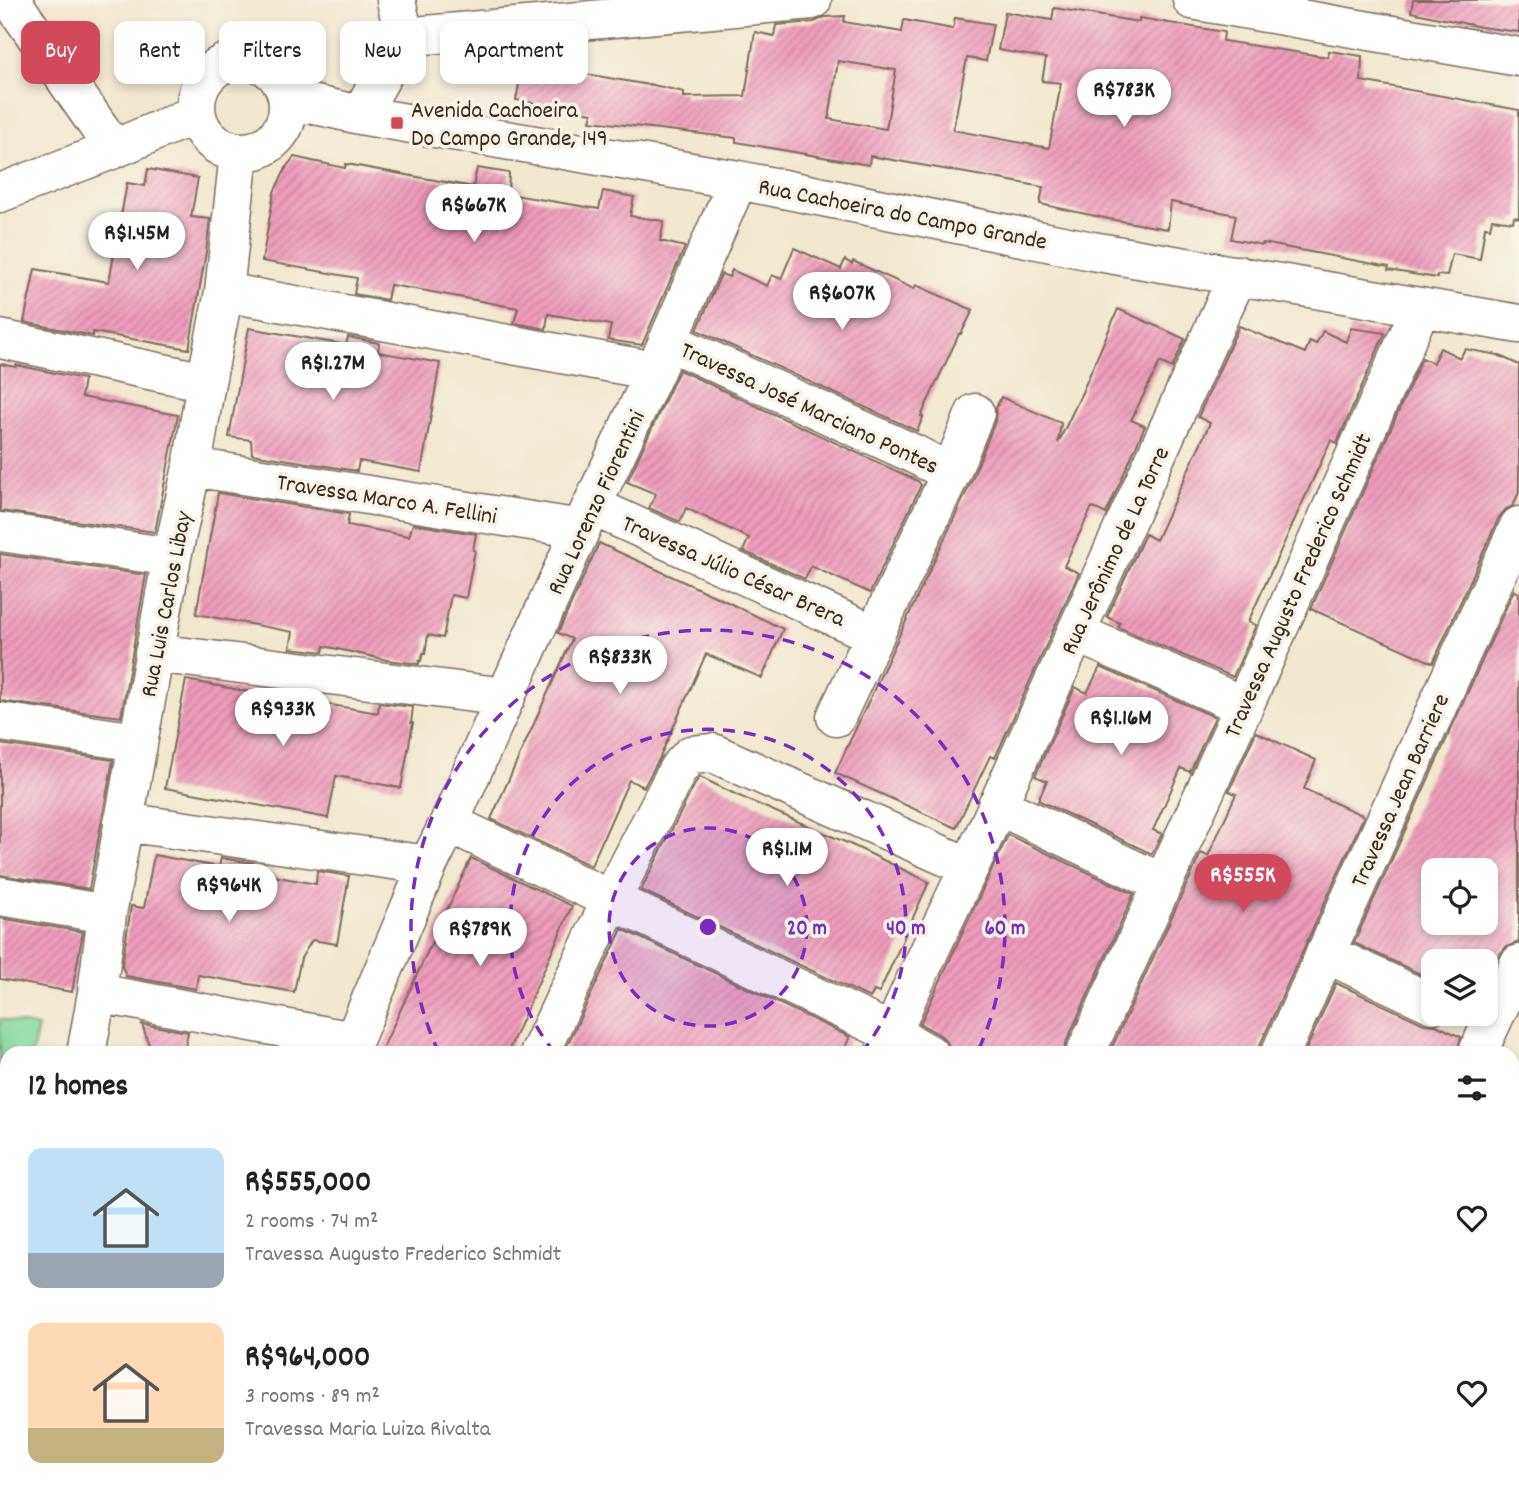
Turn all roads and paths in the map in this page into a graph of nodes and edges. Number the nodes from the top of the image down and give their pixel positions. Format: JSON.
{"nodes":[{"id":1,"x":396,"y":0,"type":"edge"},
{"id":2,"x":812,"y":0,"type":"edge"},
{"id":3,"x":1192,"y":0,"type":"edge"},
{"id":4,"x":15,"y":1,"type":"edge"},
{"id":5,"x":401,"y":21,"type":"edge"},
{"id":6,"x":426,"y":35,"type":"edge"},
{"id":7,"x":1519,"y":57,"type":"edge"},
{"id":8,"x":377,"y":84,"type":"edge"},
{"id":9,"x":289,"y":99,"type":"junction"},
{"id":10,"x":195,"y":114,"type":"junction"},
{"id":11,"x":360,"y":115,"type":"junction"},
{"id":12,"x":114,"y":149,"type":"junction"},
{"id":13,"x":239,"y":153,"type":"junction"},
{"id":14,"x":738,"y":180,"type":"junction"},
{"id":15,"x":0,"y":193,"type":"edge"},
{"id":16,"x":1238,"y":275,"type":"junction"},
{"id":17,"x":224,"y":292,"type":"junction"},
{"id":18,"x":1421,"y":307,"type":"junction"},
{"id":19,"x":1519,"y":324,"type":"edge"},
{"id":20,"x":0,"y":339,"type":"edge"},
{"id":21,"x":662,"y":356,"type":"junction"},
{"id":22,"x":205,"y":382,"type":"junction"},
{"id":23,"x":975,"y":413,"type":"dead end"},
{"id":24,"x":192,"y":467,"type":"junction"},
{"id":25,"x":951,"y":473,"type":"junction"},
{"id":26,"x":587,"y":517,"type":"junction"},
{"id":27,"x":1519,"y":526,"type":"edge"},
{"id":28,"x":0,"y":532,"type":"edge"},
{"id":29,"x":172,"y":557,"type":"junction"},
{"id":30,"x":1509,"y":574,"type":"edge"},
{"id":31,"x":1076,"y":633,"type":"junction"},
{"id":32,"x":875,"y":635,"type":"junction"},
{"id":33,"x":154,"y":653,"type":"junction"},
{"id":34,"x":506,"y":697,"type":"junction"},
{"id":35,"x":1244,"y":706,"type":"junction"},
{"id":36,"x":836,"y":717,"type":"dead end"},
{"id":37,"x":0,"y":722,"type":"edge"},
{"id":38,"x":138,"y":741,"type":"junction"},
{"id":39,"x":997,"y":805,"type":"junction"},
{"id":40,"x":123,"y":822,"type":"junction"},
{"id":41,"x":449,"y":823,"type":"junction"},
{"id":42,"x":428,"y":865,"type":"junction"},
{"id":43,"x":969,"y":867,"type":"junction"},
{"id":44,"x":1163,"y":883,"type":"junction"},
{"id":45,"x":0,"y":896,"type":"edge"},
{"id":46,"x":611,"y":900,"type":"junction"},
{"id":47,"x":107,"y":914,"type":"junction"},
{"id":48,"x":1325,"y":953,"type":"junction"},
{"id":49,"x":1519,"y":964,"type":"edge"},
{"id":50,"x":97,"y":993,"type":"junction"},
{"id":51,"x":1421,"y":998,"type":"edge"},
{"id":52,"x":1465,"y":1026,"type":"edge"},
{"id":53,"x":1482,"y":1042,"type":"edge"},
{"id":54,"x":888,"y":1043,"type":"edge"},
{"id":55,"x":87,"y":1046,"type":"edge"},
{"id":56,"x":346,"y":1046,"type":"edge"},
{"id":57,"x":351,"y":1046,"type":"edge"},
{"id":58,"x":544,"y":1046,"type":"edge"},
{"id":59,"x":1089,"y":1046,"type":"edge"},
{"id":60,"x":1284,"y":1046,"type":"edge"}],
"edges":[{"from":1,"to":5,"type":"street"},
{"from":2,"to":6,"type":"street"},
{"from":3,"to":7,"type":"street"},
{"from":4,"to":12,"type":"street"},
{"from":8,"to":11,"type":"street"},
{"from":9,"to":10,"type":"street"},
{"from":9,"to":11,"type":"street","name":"Rua Cachoeira do Campo Grande"},
{"from":9,"to":13,"type":"street"},
{"from":10,"to":12,"type":"street"},
{"from":10,"to":13,"type":"street"},
{"from":11,"to":14,"type":"street","name":"Rua Cachoeira do Campo Grande"},
{"from":12,"to":15,"type":"street"},
{"from":13,"to":17,"type":"street","name":"Rua Luis Carlos Libay"},
{"from":14,"to":16,"type":"street","name":"Rua Cachoeira do Campo Grande"},
{"from":14,"to":21,"type":"street","name":"Rua Lorenzo Fiorentini"},
{"from":16,"to":18,"type":"street","name":"Rua Cachoeira do Campo Grande"},
{"from":16,"to":31,"type":"street","name":"Rua Jerônimo de La Torre"},
{"from":17,"to":21,"type":"street","name":"Travessa José Marciano Pontes"},
{"from":17,"to":22,"type":"street","name":"Rua Luis Carlos Libay"},
{"from":18,"to":19,"type":"street","name":"Rua Cachoeira do Campo Grande"},
{"from":18,"to":35,"type":"street","name":"Travessa Augusto Frederico Schmidt"},
{"from":20,"to":22,"type":"street"},
{"from":21,"to":25,"type":"street","name":"Travessa José Marciano Pontes"},
{"from":21,"to":26,"type":"street","name":"Rua Lorenzo Fiorentini"},
{"from":22,"to":24,"type":"street","name":"Rua Luis Carlos Libay"},
{"from":23,"to":25,"type":"street"},
{"from":24,"to":26,"type":"street","name":"Travessa Marco A. Fellini"},
{"from":24,"to":29,"type":"street","name":"Rua Luis Carlos Libay"},
{"from":25,"to":32,"type":"street"},
{"from":26,"to":32,"type":"street","name":"Travessa Júlio César Brera"},
{"from":26,"to":34,"type":"street","name":"Rua Lorenzo Fiorentini"},
{"from":27,"to":30,"type":"street","name":"Travessa Jean Barriere"},
{"from":28,"to":29,"type":"street"},
{"from":29,"to":33,"type":"street","name":"Rua Luis Carlos Libay"},
{"from":30,"to":48,"type":"street","name":"Travessa Jean Barriere"},
{"from":31,"to":35,"type":"street"},
{"from":31,"to":39,"type":"street","name":"Rua Jerônimo de La Torre"},
{"from":32,"to":36,"type":"street"},
{"from":33,"to":34,"type":"street"},
{"from":33,"to":38,"type":"street","name":"Rua Luis Carlos Libay"},
{"from":34,"to":41,"type":"street","name":"Rua Lorenzo Fiorentini"},
{"from":35,"to":44,"type":"street","name":"Travessa Augusto Frederico Schmidt"},
{"from":37,"to":38,"type":"street"},
{"from":38,"to":40,"type":"street","name":"Rua Luis Carlos Libay"},
{"from":39,"to":43,"type":"street","name":"Rua Jerônimo de La Torre"},
{"from":39,"to":44,"type":"street"},
{"from":40,"to":42,"type":"street"},
{"from":40,"to":47,"type":"street","name":"Rua Luis Carlos Libay"},
{"from":41,"to":42,"type":"street","name":"Rua Lorenzo Fiorentini"},
{"from":41,"to":46,"type":"street"},
{"from":42,"to":57,"type":"street","name":"Rua Lorenzo Fiorentini"},
{"from":43,"to":46,"type":"street"},
{"from":43,"to":54,"type":"street","name":"Rua Jerônimo de La Torre"},
{"from":44,"to":59,"type":"street","name":"Travessa Augusto Frederico Schmidt"},
{"from":45,"to":47,"type":"street"},
{"from":46,"to":54,"type":"street"},
{"from":46,"to":58,"type":"street"},
{"from":47,"to":50,"type":"street","name":"Rua Luis Carlos Libay"},
{"from":48,"to":51,"type":"street"},
{"from":48,"to":60,"type":"street","name":"Travessa Jean Barriere"},
{"from":49,"to":53,"type":"street"},
{"from":50,"to":55,"type":"street","name":"Rua Luis Carlos Libay"},
{"from":50,"to":56,"type":"street"},
{"from":52,"to":53,"type":"street"}]}
